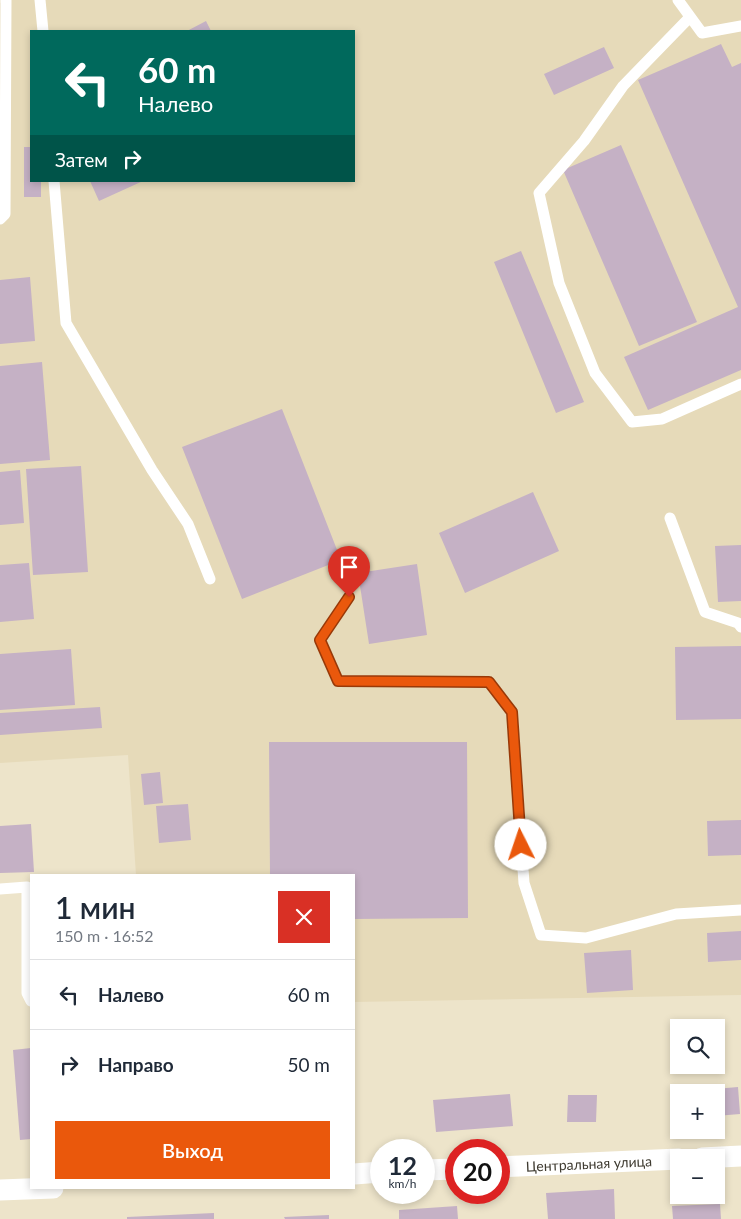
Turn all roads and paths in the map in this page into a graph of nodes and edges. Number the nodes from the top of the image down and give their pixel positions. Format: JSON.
{"nodes":[{"id":1,"x":6,"y":0,"type":"edge"},
{"id":2,"x":40,"y":0,"type":"edge"},
{"id":3,"x":678,"y":0,"type":"edge"},
{"id":4,"x":690,"y":17,"type":"junction"},
{"id":5,"x":741,"y":26,"type":"edge"},
{"id":6,"x":43,"y":30,"type":"edge"},
{"id":7,"x":54,"y":182,"type":"edge"},
{"id":8,"x":0,"y":219,"type":"edge"},
{"id":9,"x":741,"y":384,"type":"edge"},
{"id":10,"x":670,"y":518,"type":"dead end"},
{"id":11,"x":210,"y":579,"type":"dead end"},
{"id":12,"x":349,"y":597,"type":"dead end"},
{"id":13,"x":741,"y":627,"type":"edge"},
{"id":14,"x":0,"y":889,"type":"edge"},
{"id":15,"x":741,"y":910,"type":"edge"},
{"id":16,"x":30,"y":999,"type":"edge"},
{"id":17,"x":741,"y":1156,"type":"edge"},
{"id":18,"x":725,"y":1157,"type":"edge"},
{"id":19,"x":670,"y":1159,"type":"edge"},
{"id":20,"x":510,"y":1167,"type":"edge"},
{"id":21,"x":370,"y":1173,"type":"edge"},
{"id":22,"x":355,"y":1174,"type":"edge"},
{"id":23,"x":30,"y":1189,"type":"edge"},
{"id":24,"x":0,"y":1190,"type":"edge"}],
"edges":[{"from":1,"to":8,"type":"lane"},
{"from":2,"to":6,"type":"lane"},
{"from":3,"to":4,"type":"lane"},
{"from":4,"to":5,"type":"lane"},
{"from":4,"to":9,"type":"lane"},
{"from":7,"to":11,"type":"lane"},
{"from":10,"to":13,"type":"lane"},
{"from":12,"to":15,"type":"lane"},
{"from":14,"to":16,"type":"lane"},
{"from":17,"to":18,"type":"street"},
{"from":19,"to":20,"type":"street","name":"Центральная улица"},
{"from":21,"to":22,"type":"street"},
{"from":23,"to":24,"type":"street"}]}
